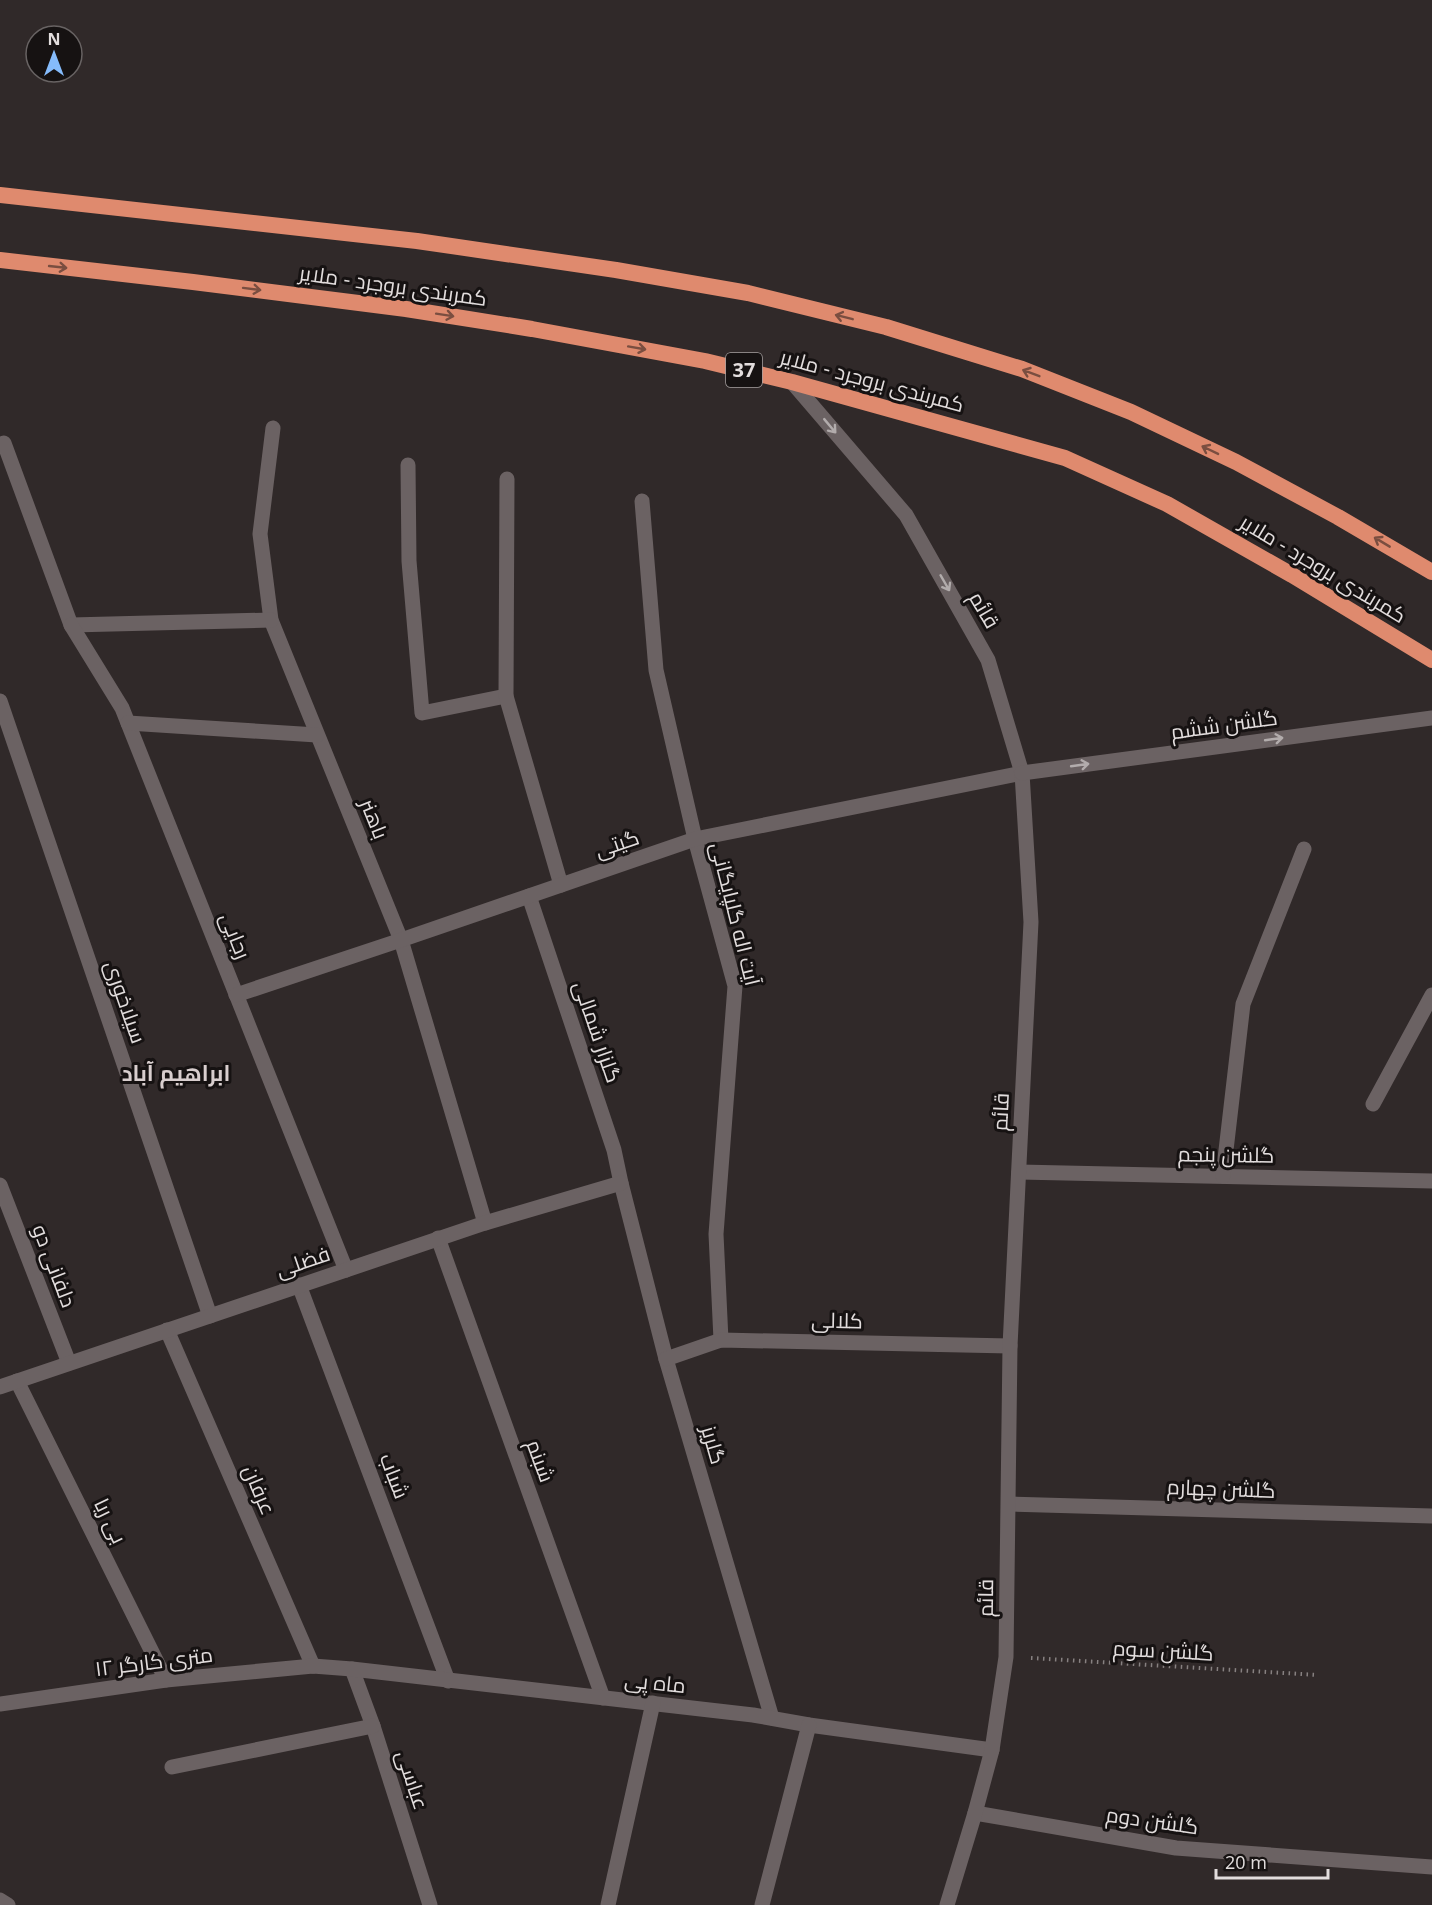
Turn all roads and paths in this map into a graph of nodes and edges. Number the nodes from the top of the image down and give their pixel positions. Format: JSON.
{"nodes":[{"id":1,"x":0,"y":195,"type":"edge"},
{"id":2,"x":0,"y":260,"type":"edge"},
{"id":3,"x":792,"y":382,"type":"junction"},
{"id":4,"x":273,"y":428,"type":"dead end"},
{"id":5,"x":0,"y":445,"type":"edge"},
{"id":6,"x":408,"y":465,"type":"dead end"},
{"id":7,"x":507,"y":479,"type":"dead end"},
{"id":8,"x":642,"y":501,"type":"dead end"},
{"id":9,"x":1432,"y":572,"type":"edge"},
{"id":10,"x":271,"y":620,"type":"junction"},
{"id":11,"x":71,"y":625,"type":"junction"},
{"id":12,"x":1432,"y":660,"type":"edge"},
{"id":13,"x":506,"y":696,"type":"junction"},
{"id":14,"x":1,"y":707,"type":"edge"},
{"id":15,"x":1432,"y":718,"type":"edge"},
{"id":16,"x":128,"y":723,"type":"junction"},
{"id":17,"x":317,"y":735,"type":"junction"},
{"id":18,"x":1022,"y":773,"type":"junction"},
{"id":19,"x":695,"y":839,"type":"junction"},
{"id":20,"x":1304,"y":849,"type":"dead end"},
{"id":21,"x":561,"y":885,"type":"junction"},
{"id":22,"x":529,"y":896,"type":"junction"},
{"id":23,"x":401,"y":940,"type":"junction"},
{"id":24,"x":236,"y":995,"type":"junction"},
{"id":25,"x":1432,"y":995,"type":"edge"},
{"id":26,"x":1373,"y":1104,"type":"dead end"},
{"id":27,"x":1019,"y":1172,"type":"junction"},
{"id":28,"x":1223,"y":1176,"type":"junction"},
{"id":29,"x":1432,"y":1181,"type":"edge"},
{"id":30,"x":621,"y":1183,"type":"junction"},
{"id":31,"x":0,"y":1185,"type":"edge"},
{"id":32,"x":485,"y":1223,"type":"junction"},
{"id":33,"x":438,"y":1238,"type":"junction"},
{"id":34,"x":346,"y":1270,"type":"junction"},
{"id":35,"x":299,"y":1286,"type":"junction"},
{"id":36,"x":210,"y":1316,"type":"junction"},
{"id":37,"x":167,"y":1330,"type":"junction"},
{"id":38,"x":721,"y":1340,"type":"junction"},
{"id":39,"x":1010,"y":1346,"type":"junction"},
{"id":40,"x":666,"y":1359,"type":"junction"},
{"id":41,"x":69,"y":1363,"type":"junction"},
{"id":42,"x":17,"y":1381,"type":"junction"},
{"id":43,"x":0,"y":1387,"type":"edge"},
{"id":44,"x":1009,"y":1504,"type":"junction"},
{"id":45,"x":1432,"y":1516,"type":"edge"},
{"id":46,"x":1006,"y":1657,"type":"junction"},
{"id":47,"x":313,"y":1666,"type":"junction"},
{"id":48,"x":352,"y":1669,"type":"junction"},
{"id":49,"x":1318,"y":1675,"type":"dead end"},
{"id":50,"x":166,"y":1680,"type":"junction"},
{"id":51,"x":448,"y":1681,"type":"junction"},
{"id":52,"x":603,"y":1698,"type":"junction"},
{"id":53,"x":652,"y":1703,"type":"junction"},
{"id":54,"x":0,"y":1704,"type":"edge"},
{"id":55,"x":772,"y":1718,"type":"junction"},
{"id":56,"x":810,"y":1725,"type":"junction"},
{"id":57,"x":373,"y":1726,"type":"junction"},
{"id":58,"x":992,"y":1750,"type":"junction"},
{"id":59,"x":172,"y":1767,"type":"dead end"},
{"id":60,"x":975,"y":1813,"type":"junction"},
{"id":61,"x":1432,"y":1867,"type":"edge"},
{"id":62,"x":0,"y":1900,"type":"edge"},
{"id":63,"x":8,"y":1905,"type":"edge"},
{"id":64,"x":430,"y":1905,"type":"edge"},
{"id":65,"x":608,"y":1905,"type":"edge"},
{"id":66,"x":762,"y":1905,"type":"edge"},
{"id":67,"x":947,"y":1905,"type":"edge"}],
"edges":[{"from":9,"to":1,"type":"highway","one_way":true},
{"from":2,"to":3,"type":"highway","name":"کمربندی بروجرد - ملایر","number":"37","one_way":true},
{"from":3,"to":12,"type":"highway","name":"کمربندی بروجرد - ملایر","number":"37"},
{"from":3,"to":18,"type":"street","name":"قائم","one_way":true},
{"from":4,"to":10,"type":"street","name":"باهنر"},
{"from":5,"to":11,"type":"street","name":"رجایی"},
{"from":6,"to":13,"type":"street"},
{"from":7,"to":13,"type":"street"},
{"from":8,"to":19,"type":"street","name":"آیت اله گلپایگانی"},
{"from":10,"to":11,"type":"street"},
{"from":10,"to":17,"type":"street","name":"باهنر"},
{"from":11,"to":16,"type":"street","name":"رجایی"},
{"from":13,"to":21,"type":"street"},
{"from":14,"to":36,"type":"street","name":"سیلاخوری"},
{"from":18,"to":15,"type":"street","name":"گلشن ششم","one_way":true},
{"from":16,"to":17,"type":"street"},
{"from":16,"to":24,"type":"street","name":"رجایی"},
{"from":17,"to":23,"type":"street","name":"باهنر"},
{"from":18,"to":19,"type":"street","name":"گیتی"},
{"from":18,"to":27,"type":"street","name":"قائم"},
{"from":19,"to":21,"type":"street","name":"گیتی"},
{"from":19,"to":38,"type":"street","name":"آیت اله گلپایگانی"},
{"from":20,"to":28,"type":"street"},
{"from":21,"to":22,"type":"street","name":"گیتی"},
{"from":22,"to":23,"type":"street","name":"گیتی"},
{"from":22,"to":30,"type":"street","name":"گلزار شمالی"},
{"from":23,"to":24,"type":"street","name":"گیتی"},
{"from":23,"to":32,"type":"street","name":"باهنر"},
{"from":24,"to":34,"type":"street","name":"رجایی"},
{"from":25,"to":26,"type":"street"},
{"from":27,"to":28,"type":"street","name":"گلشن پنجم"},
{"from":27,"to":39,"type":"street","name":"قائم"},
{"from":28,"to":29,"type":"street","name":"گلشن پنجم"},
{"from":30,"to":32,"type":"street","name":"فضلی"},
{"from":30,"to":40,"type":"street","name":"گلریز"},
{"from":31,"to":41,"type":"street","name":"دلفانی دو"},
{"from":32,"to":33,"type":"street","name":"فضلی"},
{"from":33,"to":34,"type":"street","name":"فضلی"},
{"from":33,"to":52,"type":"street","name":"شبنم"},
{"from":34,"to":35,"type":"street","name":"فضلی"},
{"from":35,"to":36,"type":"street","name":"فضلی"},
{"from":35,"to":51,"type":"street","name":"شباب"},
{"from":36,"to":37,"type":"street","name":"فضلی"},
{"from":37,"to":41,"type":"street","name":"فضلی"},
{"from":37,"to":47,"type":"street","name":"عرفان"},
{"from":38,"to":39,"type":"street","name":"کلالی"},
{"from":38,"to":40,"type":"street","name":"کلالی"},
{"from":39,"to":44,"type":"street","name":"قائم"},
{"from":40,"to":55,"type":"street","name":"گلریز"},
{"from":41,"to":42,"type":"street","name":"فضلی"},
{"from":42,"to":43,"type":"street","name":"فضلی"},
{"from":42,"to":50,"type":"street","name":"بی ریا"},
{"from":44,"to":45,"type":"street","name":"گلشن چهارم"},
{"from":44,"to":46,"type":"street","name":"قائم"},
{"from":46,"to":49,"type":"path","name":"گلشن سوم"},
{"from":46,"to":58,"type":"street","name":"قائم"},
{"from":47,"to":48,"type":"street","name":"ماه پی"},
{"from":47,"to":50,"type":"street","name":"۱۲ متری کارگر"},
{"from":48,"to":51,"type":"street","name":"ماه پی"},
{"from":48,"to":57,"type":"street","name":"عباسی"},
{"from":50,"to":54,"type":"street","name":"۱۲ متری کارگر"},
{"from":51,"to":52,"type":"street","name":"ماه پی"},
{"from":52,"to":53,"type":"street","name":"ماه پی"},
{"from":53,"to":55,"type":"street","name":"ماه پی"},
{"from":53,"to":65,"type":"street"},
{"from":55,"to":56,"type":"street","name":"ماه پی"},
{"from":56,"to":58,"type":"street","name":"ماه پی"},
{"from":56,"to":66,"type":"street"},
{"from":57,"to":59,"type":"street"},
{"from":57,"to":64,"type":"street","name":"عباسی"},
{"from":58,"to":60,"type":"street","name":"قائم"},
{"from":60,"to":61,"type":"street","name":"گلشن دوم"},
{"from":60,"to":67,"type":"street","name":"قائم"},
{"from":62,"to":63,"type":"street"}]}
